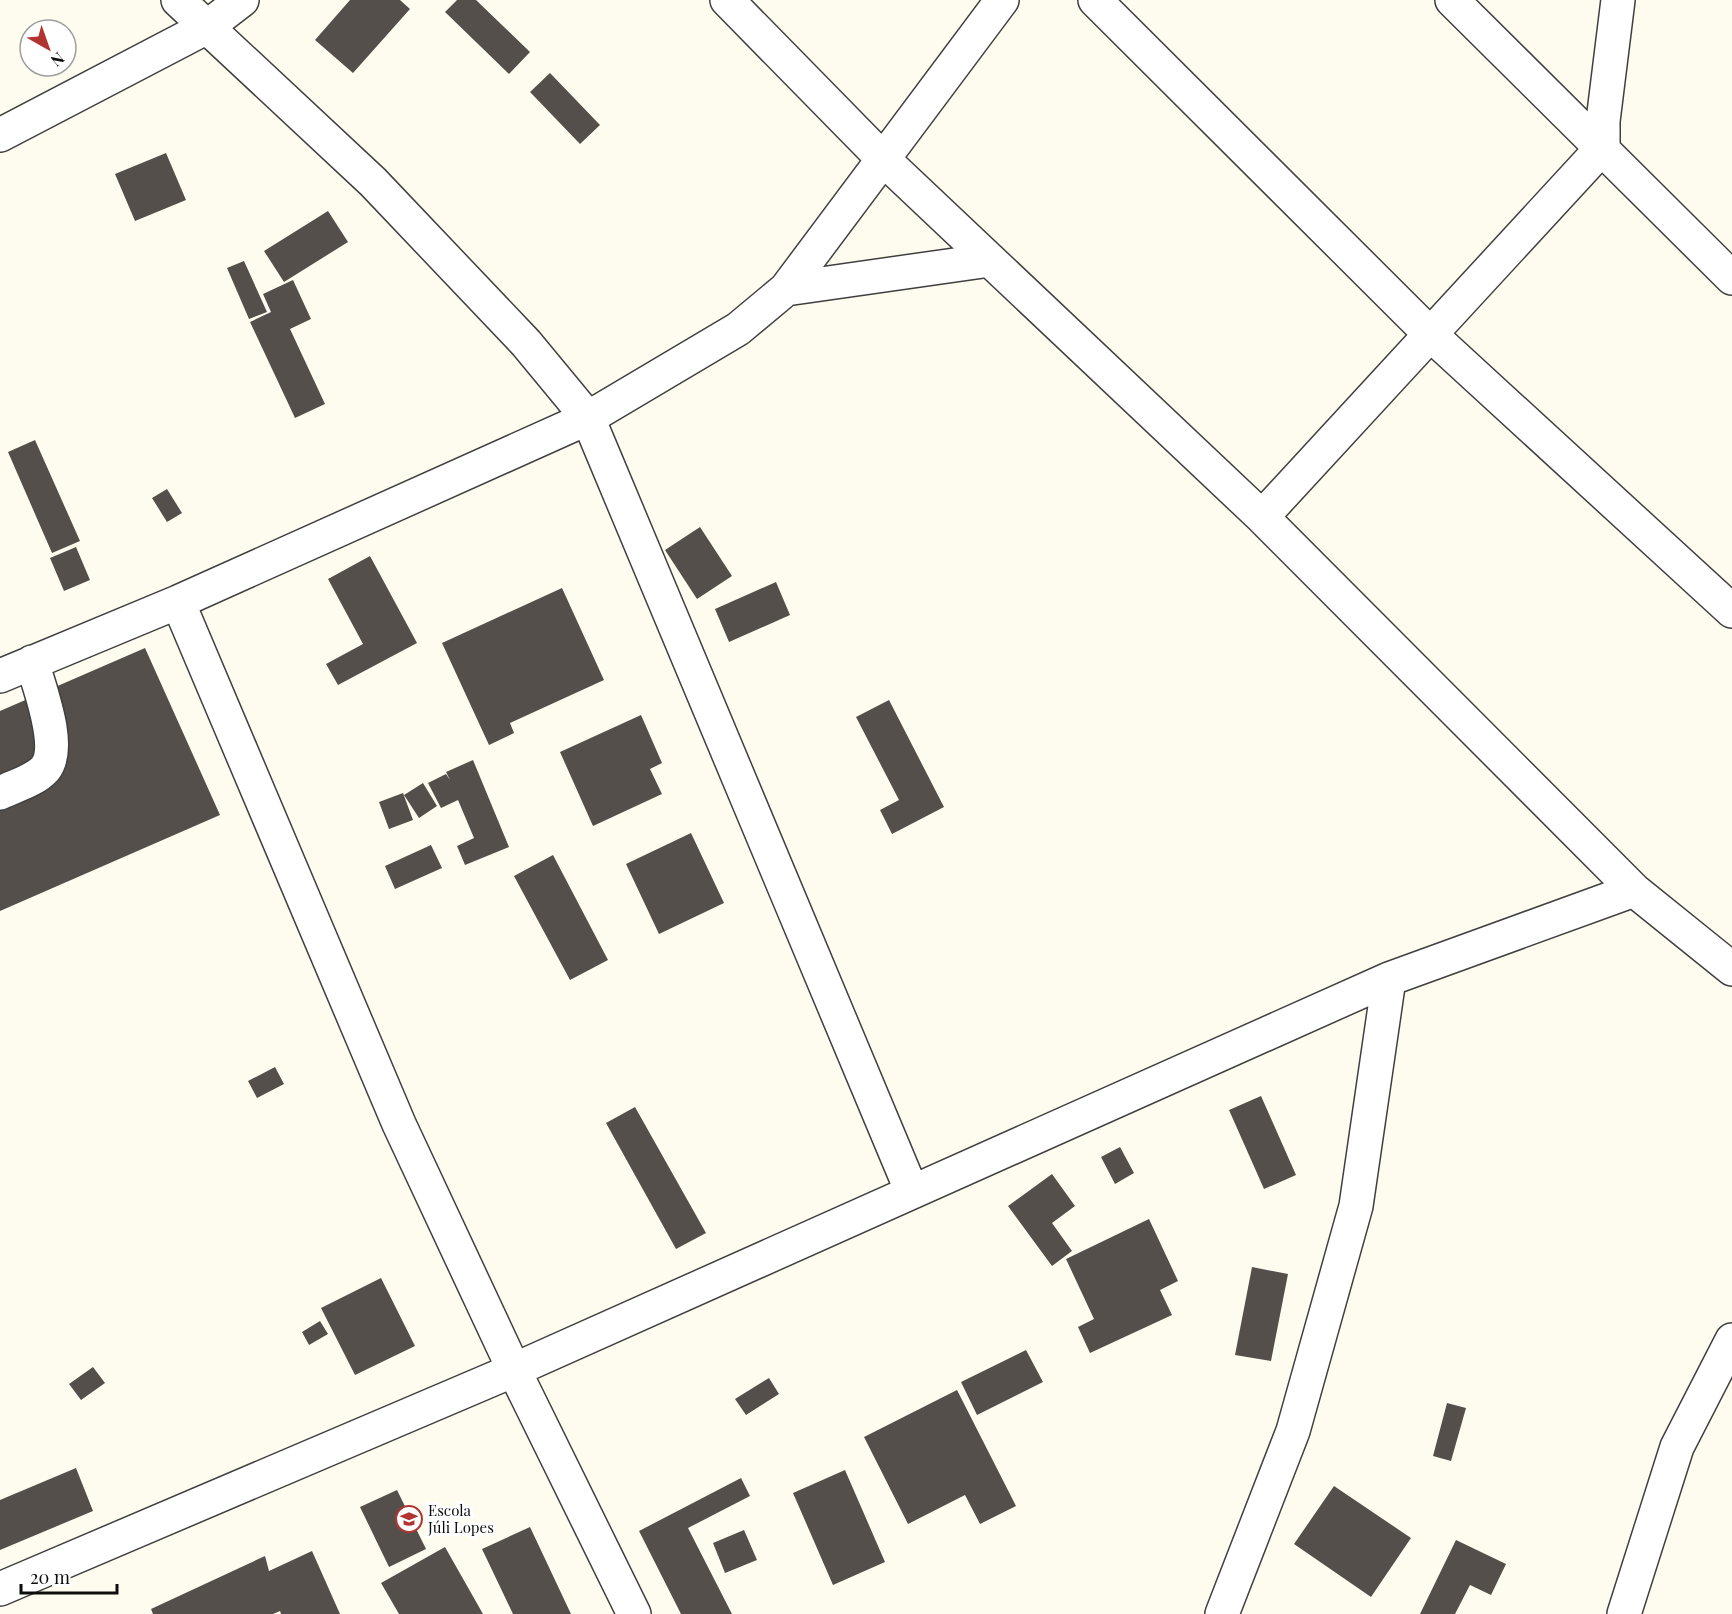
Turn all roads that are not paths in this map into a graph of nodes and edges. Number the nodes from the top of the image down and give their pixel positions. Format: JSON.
{"nodes":[{"id":1,"x":178,"y":0,"type":"edge"},
{"id":2,"x":242,"y":0,"type":"edge"},
{"id":3,"x":727,"y":0,"type":"edge"},
{"id":4,"x":1002,"y":0,"type":"edge"},
{"id":5,"x":1095,"y":0,"type":"edge"},
{"id":6,"x":1452,"y":0,"type":"edge"},
{"id":7,"x":1618,"y":0,"type":"edge"},
{"id":8,"x":207,"y":27,"type":"junction"},
{"id":9,"x":0,"y":135,"type":"edge"},
{"id":10,"x":1603,"y":147,"type":"junction"},
{"id":11,"x":883,"y":159,"type":"junction"},
{"id":12,"x":990,"y":260,"type":"junction"},
{"id":13,"x":1732,"y":278,"type":"edge"},
{"id":14,"x":786,"y":289,"type":"junction"},
{"id":15,"x":1430,"y":334,"type":"junction"},
{"id":16,"x":588,"y":418,"type":"junction"},
{"id":17,"x":1262,"y":517,"type":"junction"},
{"id":18,"x":178,"y":602,"type":"junction"},
{"id":19,"x":1732,"y":611,"type":"edge"},
{"id":20,"x":32,"y":662,"type":"junction"},
{"id":21,"x":0,"y":676,"type":"edge"},
{"id":22,"x":0,"y":793,"type":"edge"},
{"id":23,"x":1634,"y":890,"type":"junction"},
{"id":24,"x":1732,"y":969,"type":"edge"},
{"id":25,"x":1389,"y":979,"type":"junction"},
{"id":26,"x":912,"y":1192,"type":"junction"},
{"id":27,"x":1732,"y":1340,"type":"edge"},
{"id":28,"x":514,"y":1370,"type":"junction"},
{"id":29,"x":0,"y":1589,"type":"edge"},
{"id":30,"x":634,"y":1614,"type":"edge"},
{"id":31,"x":1222,"y":1614,"type":"edge"},
{"id":32,"x":1624,"y":1614,"type":"edge"}],
"edges":[{"from":1,"to":8,"type":"street"},
{"from":2,"to":8,"type":"street"},
{"from":3,"to":11,"type":"street"},
{"from":4,"to":11,"type":"street"},
{"from":5,"to":15,"type":"street"},
{"from":6,"to":10,"type":"street"},
{"from":7,"to":10,"type":"street"},
{"from":8,"to":9,"type":"street"},
{"from":8,"to":16,"type":"street"},
{"from":10,"to":13,"type":"street"},
{"from":10,"to":15,"type":"street"},
{"from":11,"to":12,"type":"street"},
{"from":11,"to":14,"type":"street"},
{"from":12,"to":14,"type":"street"},
{"from":12,"to":17,"type":"street"},
{"from":14,"to":16,"type":"street"},
{"from":15,"to":17,"type":"street"},
{"from":15,"to":19,"type":"street"},
{"from":16,"to":18,"type":"street"},
{"from":16,"to":26,"type":"street"},
{"from":17,"to":23,"type":"street"},
{"from":18,"to":20,"type":"street"},
{"from":18,"to":28,"type":"street"},
{"from":20,"to":21,"type":"street"},
{"from":20,"to":22,"type":"street"},
{"from":23,"to":24,"type":"street"},
{"from":23,"to":25,"type":"street"},
{"from":25,"to":26,"type":"street"},
{"from":25,"to":31,"type":"street"},
{"from":26,"to":28,"type":"street"},
{"from":27,"to":32,"type":"street"},
{"from":28,"to":29,"type":"street"},
{"from":28,"to":30,"type":"street"}]}
